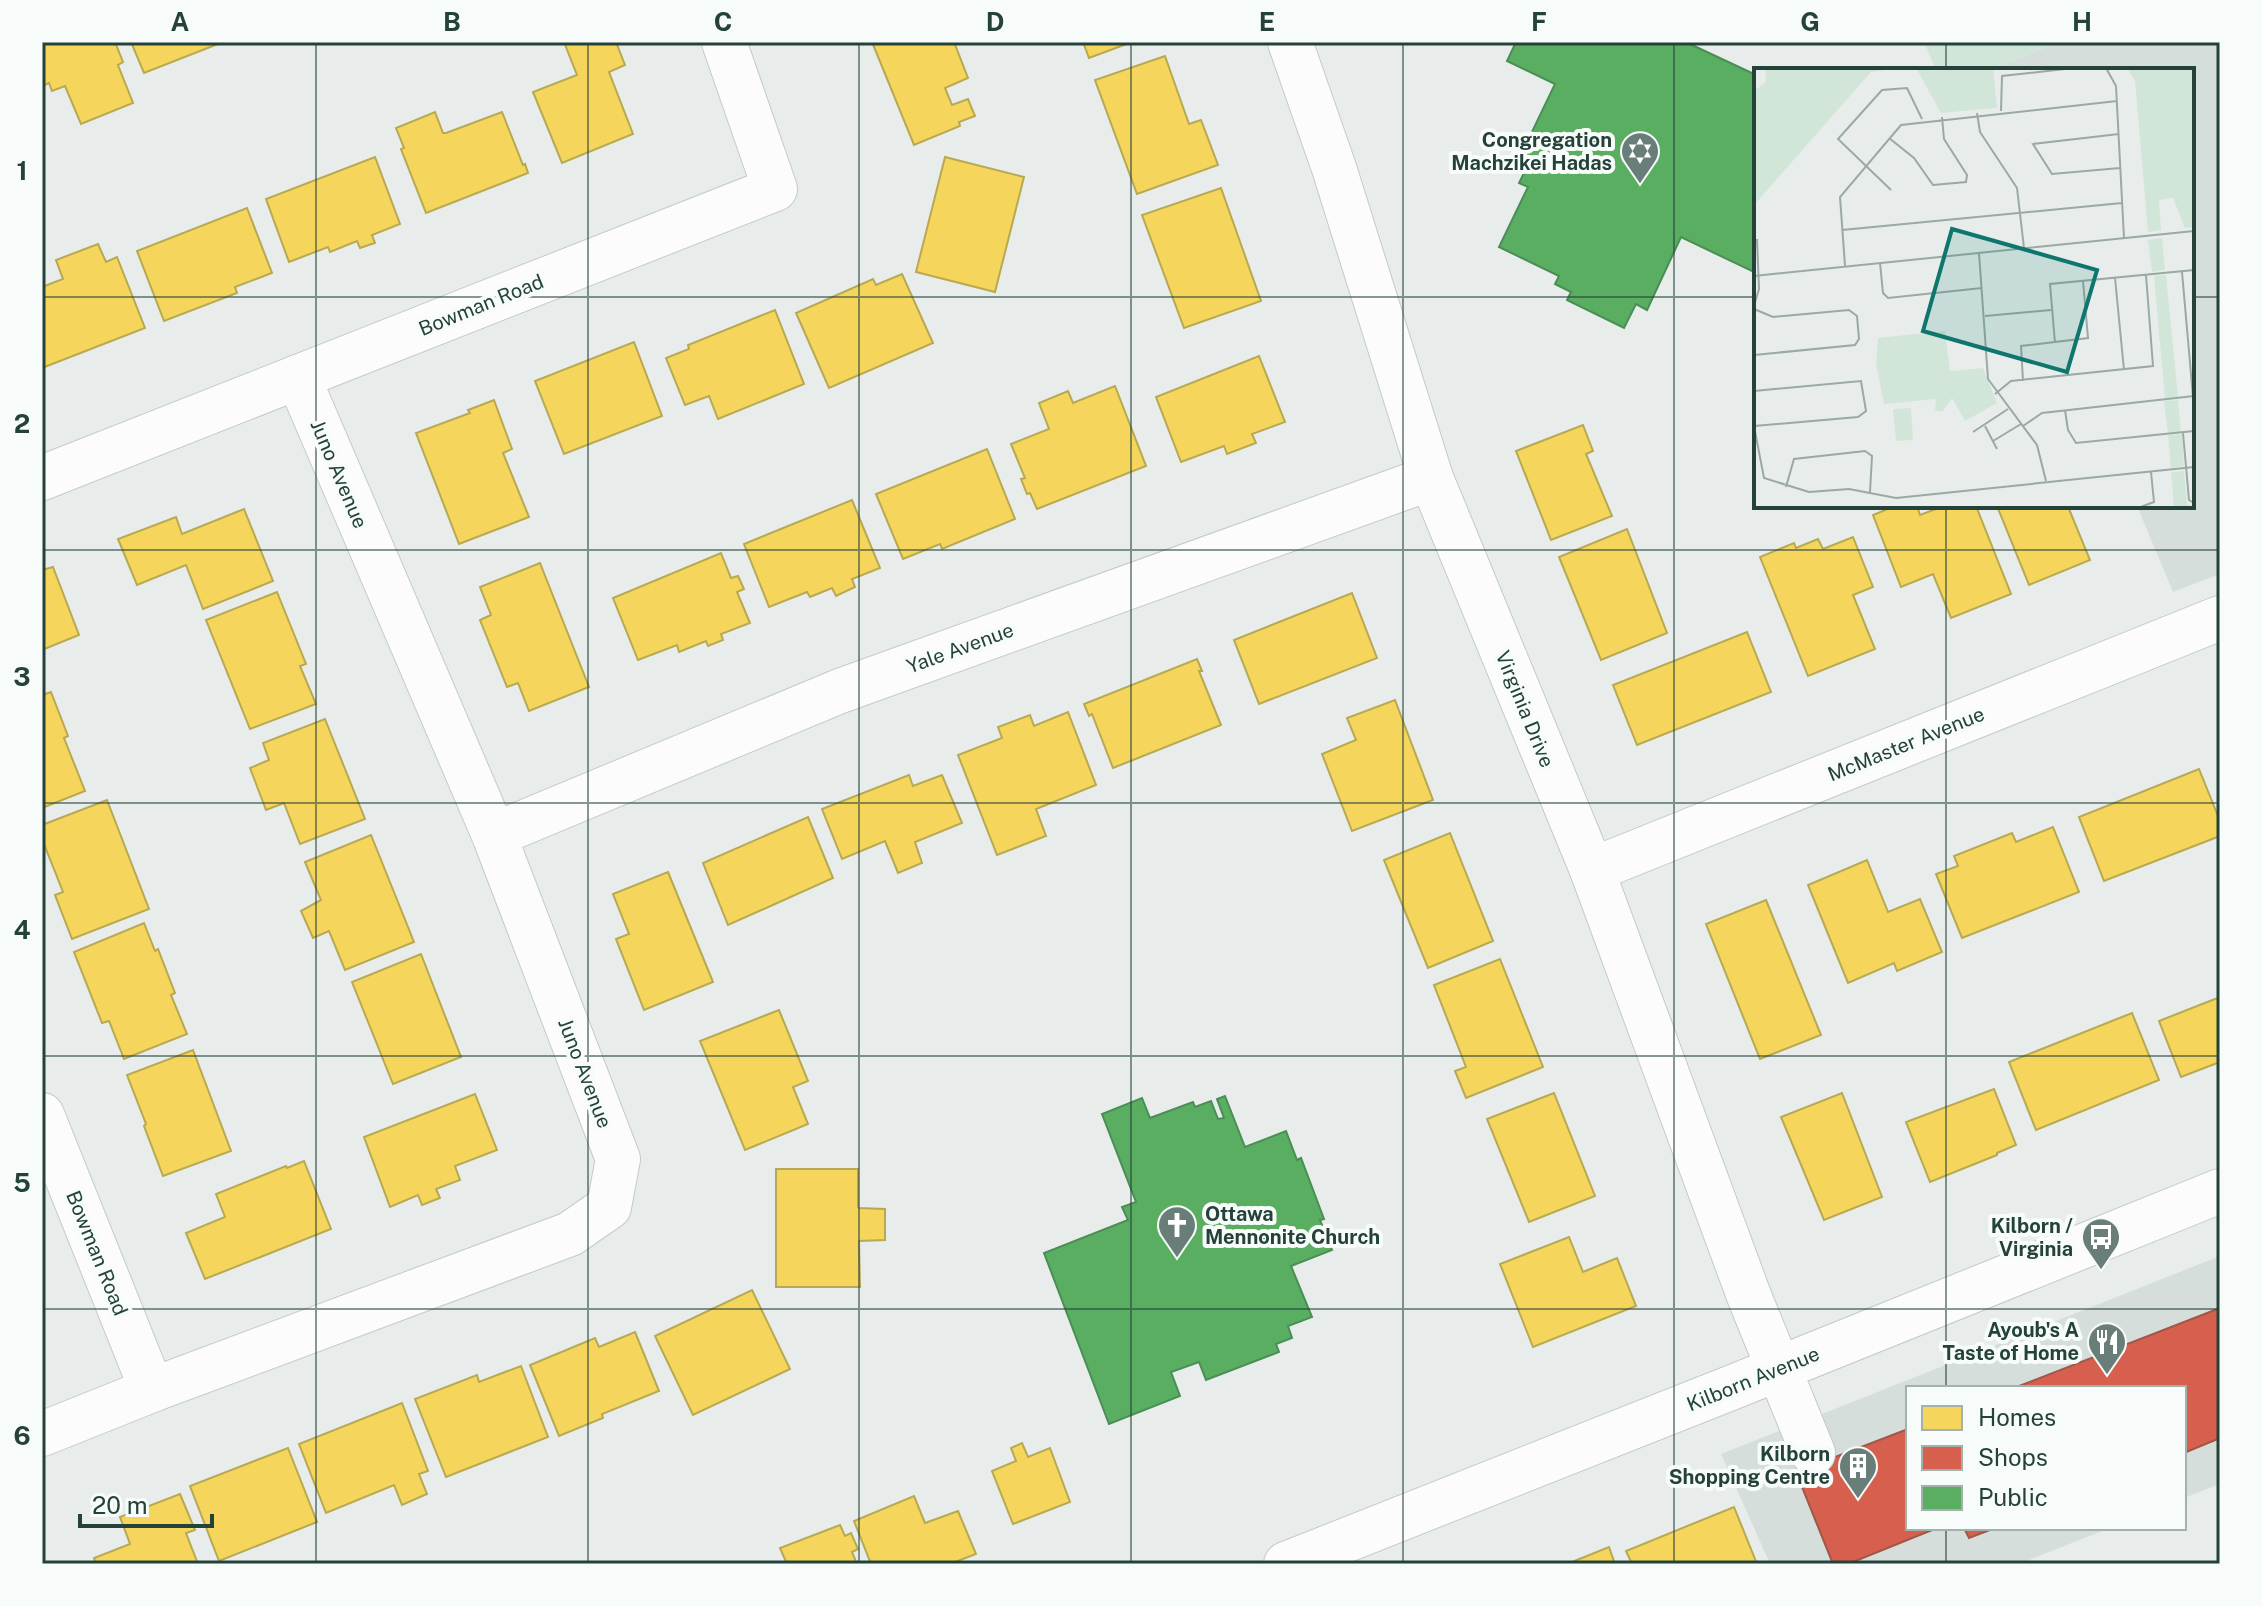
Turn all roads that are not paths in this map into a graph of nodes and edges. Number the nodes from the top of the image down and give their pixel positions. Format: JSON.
{"nodes":[{"id":1,"x":724,"y":42,"type":"edge"},
{"id":2,"x":1290,"y":42,"type":"edge"},
{"id":3,"x":298,"y":377,"type":"junction"},
{"id":4,"x":42,"y":478,"type":"edge"},
{"id":5,"x":1431,"y":478,"type":"junction"},
{"id":6,"x":2220,"y":618,"type":"edge"},
{"id":7,"x":494,"y":835,"type":"junction"},
{"id":8,"x":1592,"y":870,"type":"junction"},
{"id":9,"x":42,"y":1115,"type":"edge"},
{"id":10,"x":2220,"y":1191,"type":"edge"},
{"id":11,"x":1778,"y":1369,"type":"junction"},
{"id":12,"x":152,"y":1390,"type":"junction"},
{"id":13,"x":42,"y":1434,"type":"edge"},
{"id":14,"x":1813,"y":1453,"type":"dead end"},
{"id":15,"x":1286,"y":1564,"type":"edge"}],
"edges":[{"from":1,"to":3,"type":"street","name":"Bowman Road"},
{"from":2,"to":5,"type":"street","name":"Virginia Drive"},
{"from":3,"to":4,"type":"street","name":"Bowman Road"},
{"from":3,"to":7,"type":"street","name":"Juno Avenue"},
{"from":5,"to":7,"type":"street","name":"Yale Avenue"},
{"from":5,"to":8,"type":"street","name":"Virginia Drive"},
{"from":6,"to":8,"type":"street","name":"McMaster Avenue"},
{"from":7,"to":12,"type":"street","name":"Juno Avenue"},
{"from":8,"to":11,"type":"street","name":"Virginia Drive"},
{"from":9,"to":12,"type":"street","name":"Bowman Road"},
{"from":10,"to":11,"type":"street","name":"Kilborn Avenue"},
{"from":11,"to":14,"type":"street","name":"Virginia Drive"},
{"from":11,"to":15,"type":"street","name":"Kilborn Avenue"},
{"from":12,"to":13,"type":"street","name":"Juno Avenue"}]}
